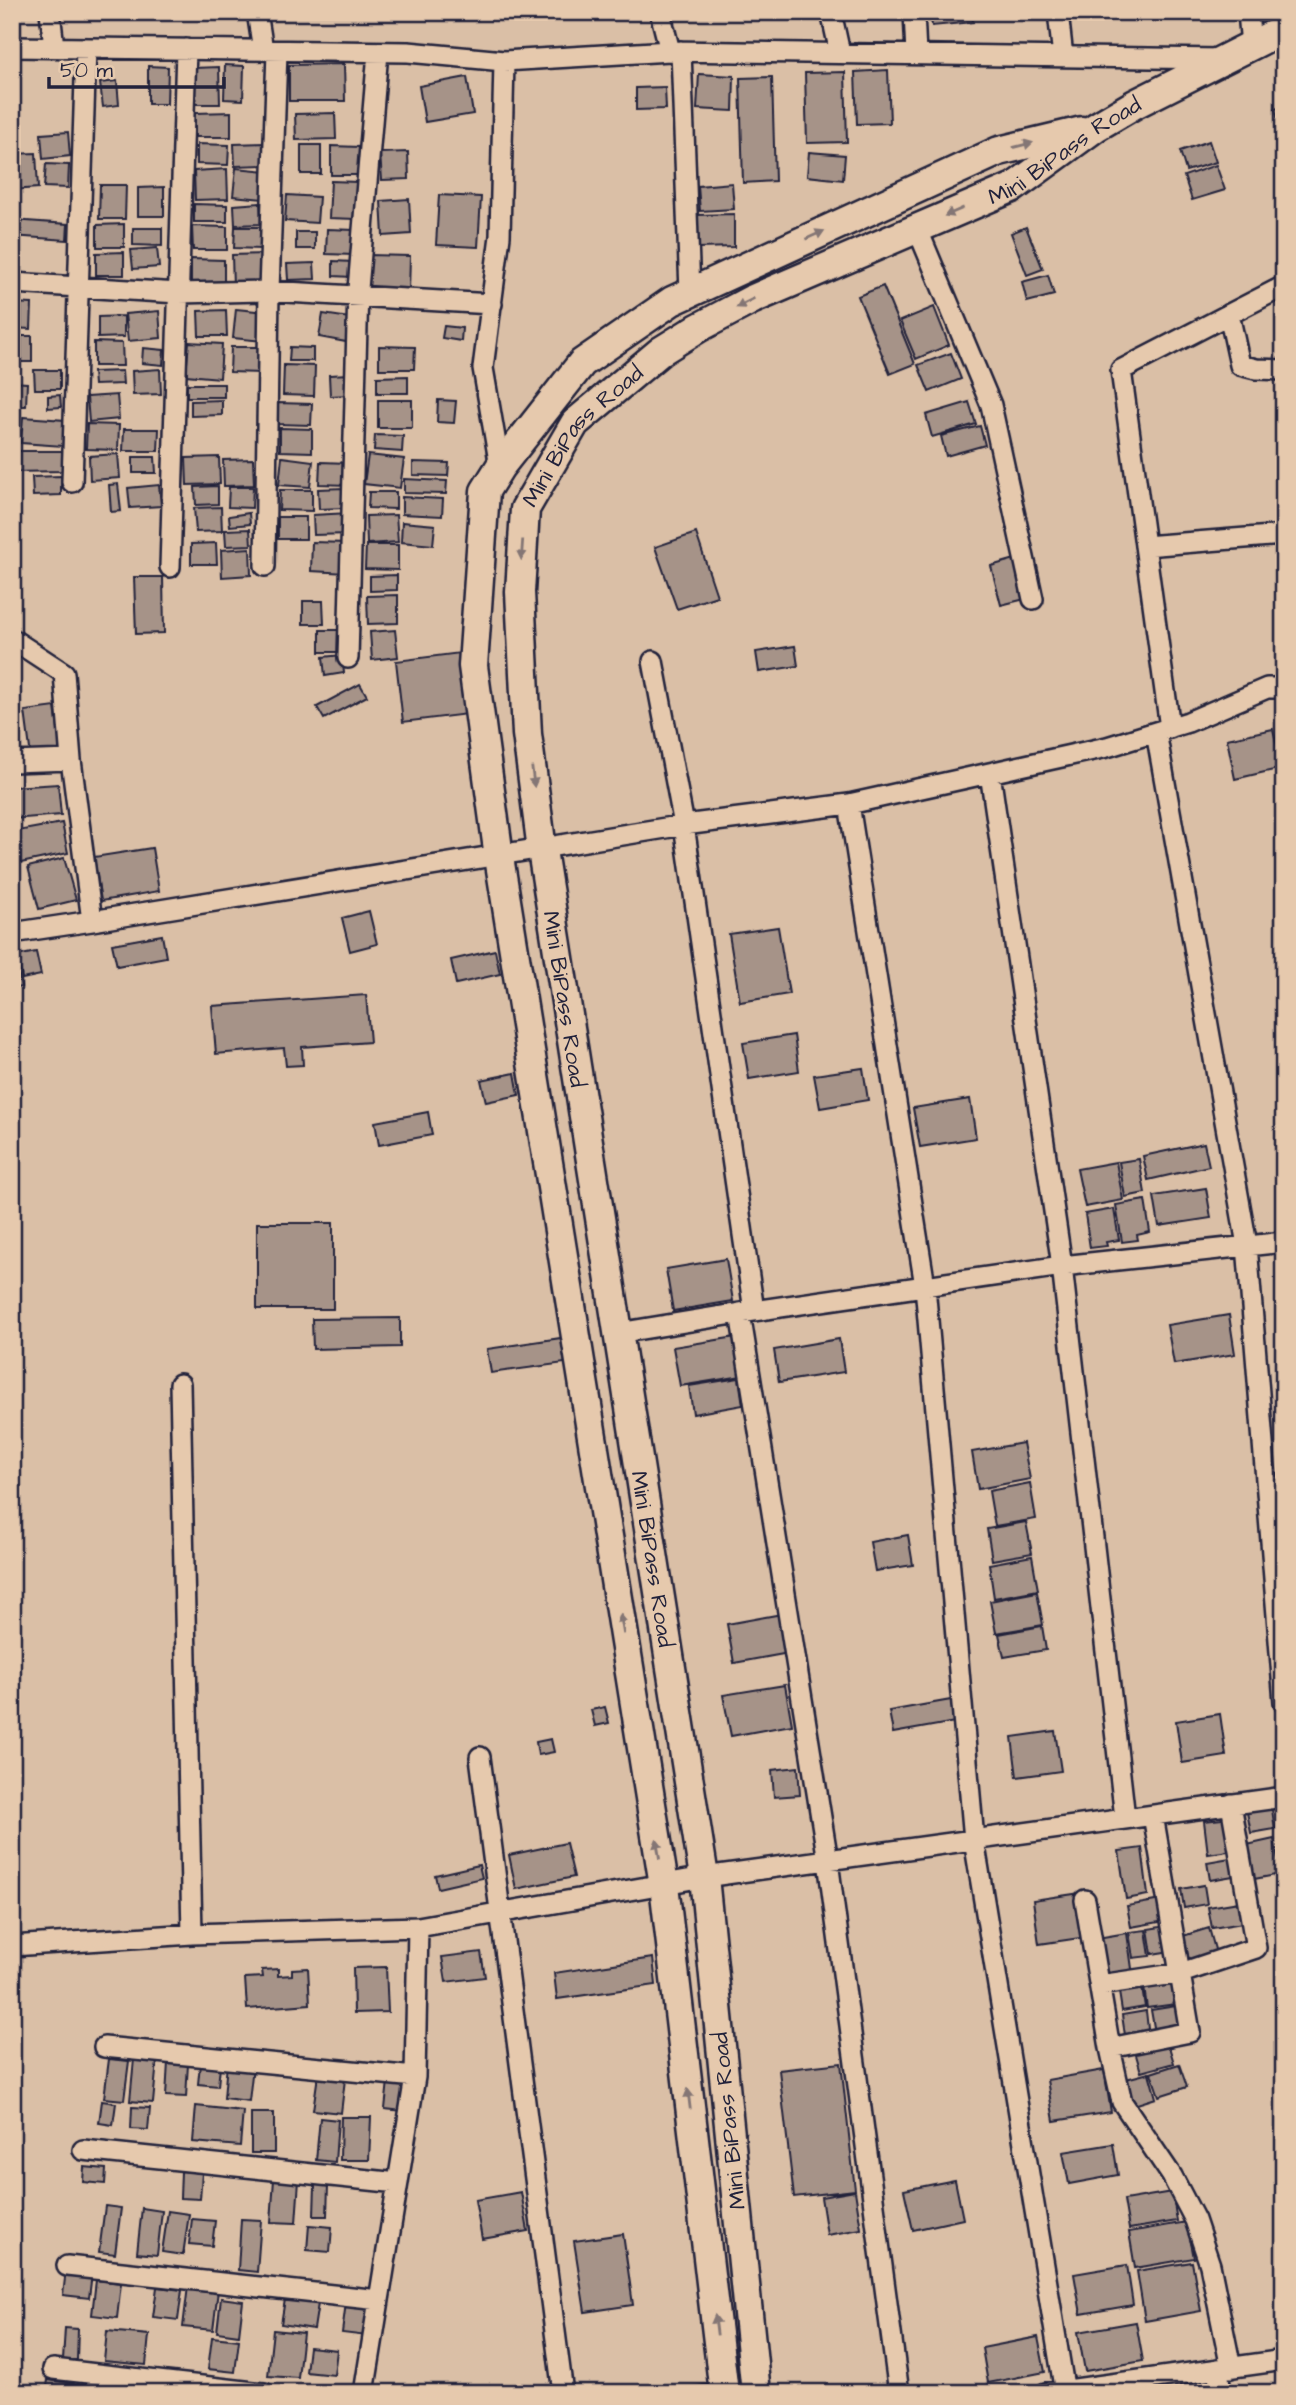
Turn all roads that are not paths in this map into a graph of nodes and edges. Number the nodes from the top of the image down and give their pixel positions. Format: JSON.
{"nodes":[{"id":1,"x":50,"y":12,"type":"edge"},
{"id":2,"x":257,"y":12,"type":"edge"},
{"id":3,"x":660,"y":12,"type":"edge"},
{"id":4,"x":831,"y":12,"type":"edge"},
{"id":5,"x":914,"y":12,"type":"edge"},
{"id":6,"x":1058,"y":12,"type":"edge"},
{"id":7,"x":1248,"y":12,"type":"edge"},
{"id":8,"x":1272,"y":40,"type":"edge"},
{"id":9,"x":12,"y":47,"type":"edge"},
{"id":10,"x":54,"y":47,"type":"junction"},
{"id":11,"x":86,"y":48,"type":"junction"},
{"id":12,"x":186,"y":49,"type":"junction"},
{"id":13,"x":270,"y":50,"type":"junction"},
{"id":14,"x":676,"y":51,"type":"junction"},
{"id":15,"x":378,"y":52,"type":"junction"},
{"id":16,"x":840,"y":53,"type":"junction"},
{"id":17,"x":916,"y":54,"type":"junction"},
{"id":18,"x":1063,"y":57,"type":"junction"},
{"id":19,"x":1226,"y":59,"type":"junction"},
{"id":20,"x":504,"y":61,"type":"junction"},
{"id":21,"x":1096,"y":127,"type":"junction"},
{"id":22,"x":918,"y":228,"type":"junction"},
{"id":23,"x":12,"y":283,"type":"edge"},
{"id":24,"x":1284,"y":286,"type":"edge"},
{"id":25,"x":80,"y":288,"type":"junction"},
{"id":26,"x":269,"y":291,"type":"junction"},
{"id":27,"x":690,"y":292,"type":"junction"},
{"id":28,"x":179,"y":293,"type":"junction"},
{"id":29,"x":359,"y":295,"type":"junction"},
{"id":30,"x":492,"y":304,"type":"junction"},
{"id":31,"x":1230,"y":314,"type":"junction"},
{"id":32,"x":1284,"y":370,"type":"edge"},
{"id":33,"x":500,"y":467,"type":"junction"},
{"id":34,"x":72,"y":482,"type":"dead end"},
{"id":35,"x":1284,"y":536,"type":"edge"},
{"id":36,"x":1145,"y":546,"type":"junction"},
{"id":37,"x":265,"y":566,"type":"dead end"},
{"id":38,"x":170,"y":567,"type":"dead end"},
{"id":39,"x":1033,"y":599,"type":"dead end"},
{"id":40,"x":12,"y":639,"type":"edge"},
{"id":41,"x":348,"y":658,"type":"dead end"},
{"id":42,"x":653,"y":662,"type":"dead end"},
{"id":43,"x":1284,"y":688,"type":"edge"},
{"id":44,"x":1163,"y":730,"type":"junction"},
{"id":45,"x":71,"y":760,"type":"junction"},
{"id":46,"x":12,"y":762,"type":"edge"},
{"id":47,"x":990,"y":773,"type":"junction"},
{"id":48,"x":849,"y":803,"type":"junction"},
{"id":49,"x":684,"y":825,"type":"junction"},
{"id":50,"x":542,"y":849,"type":"junction"},
{"id":51,"x":499,"y":857,"type":"junction"},
{"id":52,"x":92,"y":921,"type":"junction"},
{"id":53,"x":12,"y":933,"type":"edge"},
{"id":54,"x":1284,"y":1242,"type":"edge"},
{"id":55,"x":1247,"y":1245,"type":"junction"},
{"id":56,"x":1062,"y":1266,"type":"junction"},
{"id":57,"x":925,"y":1286,"type":"junction"},
{"id":58,"x":747,"y":1312,"type":"junction"},
{"id":59,"x":618,"y":1333,"type":"junction"},
{"id":60,"x":180,"y":1384,"type":"dead end"},
{"id":61,"x":1284,"y":1702,"type":"edge"},
{"id":62,"x":480,"y":1757,"type":"dead end"},
{"id":63,"x":1284,"y":1797,"type":"edge"},
{"id":64,"x":1231,"y":1804,"type":"junction"},
{"id":65,"x":1153,"y":1815,"type":"junction"},
{"id":66,"x":1125,"y":1818,"type":"junction"},
{"id":67,"x":974,"y":1840,"type":"junction"},
{"id":68,"x":828,"y":1861,"type":"junction"},
{"id":69,"x":704,"y":1877,"type":"junction"},
{"id":70,"x":664,"y":1885,"type":"junction"},
{"id":71,"x":1085,"y":1900,"type":"dead end"},
{"id":72,"x":499,"y":1912,"type":"junction"},
{"id":73,"x":418,"y":1927,"type":"junction"},
{"id":74,"x":192,"y":1934,"type":"junction"},
{"id":75,"x":12,"y":1946,"type":"edge"},
{"id":76,"x":1181,"y":1973,"type":"junction"},
{"id":77,"x":1100,"y":1985,"type":"junction"},
{"id":78,"x":104,"y":2047,"type":"dead end"},
{"id":79,"x":1110,"y":2048,"type":"junction"},
{"id":80,"x":415,"y":2077,"type":"junction"},
{"id":81,"x":83,"y":2150,"type":"dead end"},
{"id":82,"x":398,"y":2183,"type":"junction"},
{"id":83,"x":67,"y":2266,"type":"dead end"},
{"id":84,"x":379,"y":2300,"type":"junction"},
{"id":85,"x":1284,"y":2360,"type":"edge"},
{"id":86,"x":53,"y":2369,"type":"dead end"},
{"id":87,"x":1225,"y":2369,"type":"junction"},
{"id":88,"x":1058,"y":2392,"type":"edge"},
{"id":89,"x":264,"y":2393,"type":"edge"},
{"id":90,"x":364,"y":2393,"type":"edge"},
{"id":91,"x":563,"y":2393,"type":"edge"},
{"id":92,"x":724,"y":2393,"type":"edge"},
{"id":93,"x":756,"y":2393,"type":"edge"},
{"id":94,"x":899,"y":2393,"type":"edge"},
{"id":95,"x":1221,"y":2393,"type":"edge"}],
"edges":[{"from":1,"to":10,"type":"street"},
{"from":2,"to":13,"type":"street"},
{"from":3,"to":14,"type":"street"},
{"from":4,"to":16,"type":"street"},
{"from":5,"to":17,"type":"street"},
{"from":6,"to":18,"type":"street"},
{"from":7,"to":8,"type":"street"},
{"from":8,"to":19,"type":"street","name":"Mini BiPass Road"},
{"from":9,"to":10,"type":"street"},
{"from":10,"to":11,"type":"street"},
{"from":11,"to":12,"type":"street"},
{"from":11,"to":25,"type":"street"},
{"from":12,"to":13,"type":"street"},
{"from":12,"to":28,"type":"street"},
{"from":13,"to":15,"type":"street"},
{"from":13,"to":26,"type":"street"},
{"from":14,"to":16,"type":"street"},
{"from":14,"to":20,"type":"street"},
{"from":14,"to":27,"type":"street"},
{"from":15,"to":20,"type":"street"},
{"from":15,"to":29,"type":"street"},
{"from":16,"to":17,"type":"street"},
{"from":17,"to":18,"type":"street"},
{"from":18,"to":19,"type":"street"},
{"from":19,"to":21,"type":"street","name":"Mini BiPass Road"},
{"from":20,"to":30,"type":"street"},
{"from":21,"to":22,"type":"street","name":"Mini BiPass Road","one_way":true},
{"from":27,"to":21,"type":"street","one_way":true},
{"from":22,"to":39,"type":"street"},
{"from":22,"to":50,"type":"street","name":"Mini BiPass Road","one_way":true},
{"from":23,"to":25,"type":"street"},
{"from":24,"to":31,"type":"street"},
{"from":25,"to":28,"type":"street"},
{"from":25,"to":34,"type":"street"},
{"from":26,"to":28,"type":"street"},
{"from":26,"to":29,"type":"street"},
{"from":26,"to":37,"type":"street"},
{"from":27,"to":33,"type":"street"},
{"from":28,"to":38,"type":"street"},
{"from":29,"to":30,"type":"street"},
{"from":29,"to":41,"type":"street"},
{"from":30,"to":33,"type":"street"},
{"from":31,"to":32,"type":"street"},
{"from":31,"to":36,"type":"street"},
{"from":33,"to":51,"type":"street"},
{"from":35,"to":36,"type":"street"},
{"from":36,"to":44,"type":"street"},
{"from":40,"to":45,"type":"street"},
{"from":42,"to":49,"type":"street"},
{"from":43,"to":44,"type":"street"},
{"from":44,"to":47,"type":"street"},
{"from":44,"to":55,"type":"street"},
{"from":45,"to":46,"type":"street"},
{"from":45,"to":52,"type":"street"},
{"from":47,"to":48,"type":"street"},
{"from":47,"to":56,"type":"street"},
{"from":48,"to":49,"type":"street"},
{"from":48,"to":57,"type":"street"},
{"from":49,"to":50,"type":"street"},
{"from":49,"to":58,"type":"street"},
{"from":50,"to":51,"type":"street"},
{"from":50,"to":59,"type":"street","name":"Mini BiPass Road"},
{"from":51,"to":52,"type":"street"},
{"from":70,"to":51,"type":"street","one_way":true},
{"from":52,"to":53,"type":"street"},
{"from":54,"to":55,"type":"street"},
{"from":55,"to":56,"type":"street"},
{"from":55,"to":61,"type":"street"},
{"from":56,"to":57,"type":"street"},
{"from":56,"to":66,"type":"street"},
{"from":57,"to":58,"type":"street"},
{"from":57,"to":67,"type":"street"},
{"from":58,"to":59,"type":"street"},
{"from":58,"to":68,"type":"street"},
{"from":59,"to":69,"type":"street","name":"Mini BiPass Road"},
{"from":60,"to":74,"type":"street"},
{"from":62,"to":72,"type":"street"},
{"from":63,"to":64,"type":"street"},
{"from":64,"to":65,"type":"street"},
{"from":64,"to":76,"type":"street"},
{"from":65,"to":66,"type":"street"},
{"from":65,"to":76,"type":"street"},
{"from":66,"to":67,"type":"street"},
{"from":67,"to":68,"type":"street"},
{"from":67,"to":88,"type":"street"},
{"from":68,"to":69,"type":"street"},
{"from":68,"to":94,"type":"street"},
{"from":69,"to":70,"type":"street"},
{"from":69,"to":93,"type":"street","name":"Mini BiPass Road"},
{"from":70,"to":72,"type":"street"},
{"from":92,"to":70,"type":"street","one_way":true},
{"from":71,"to":77,"type":"street"},
{"from":72,"to":73,"type":"street"},
{"from":72,"to":91,"type":"street"},
{"from":73,"to":74,"type":"street"},
{"from":73,"to":80,"type":"street"},
{"from":74,"to":75,"type":"street"},
{"from":76,"to":77,"type":"street"},
{"from":76,"to":79,"type":"street"},
{"from":77,"to":79,"type":"street"},
{"from":78,"to":80,"type":"street"},
{"from":79,"to":87,"type":"street"},
{"from":80,"to":82,"type":"street"},
{"from":81,"to":82,"type":"street"},
{"from":82,"to":84,"type":"street"},
{"from":83,"to":84,"type":"street"},
{"from":84,"to":90,"type":"street"},
{"from":85,"to":87,"type":"street"},
{"from":86,"to":89,"type":"street"},
{"from":87,"to":88,"type":"street"},
{"from":87,"to":95,"type":"street"}]}
